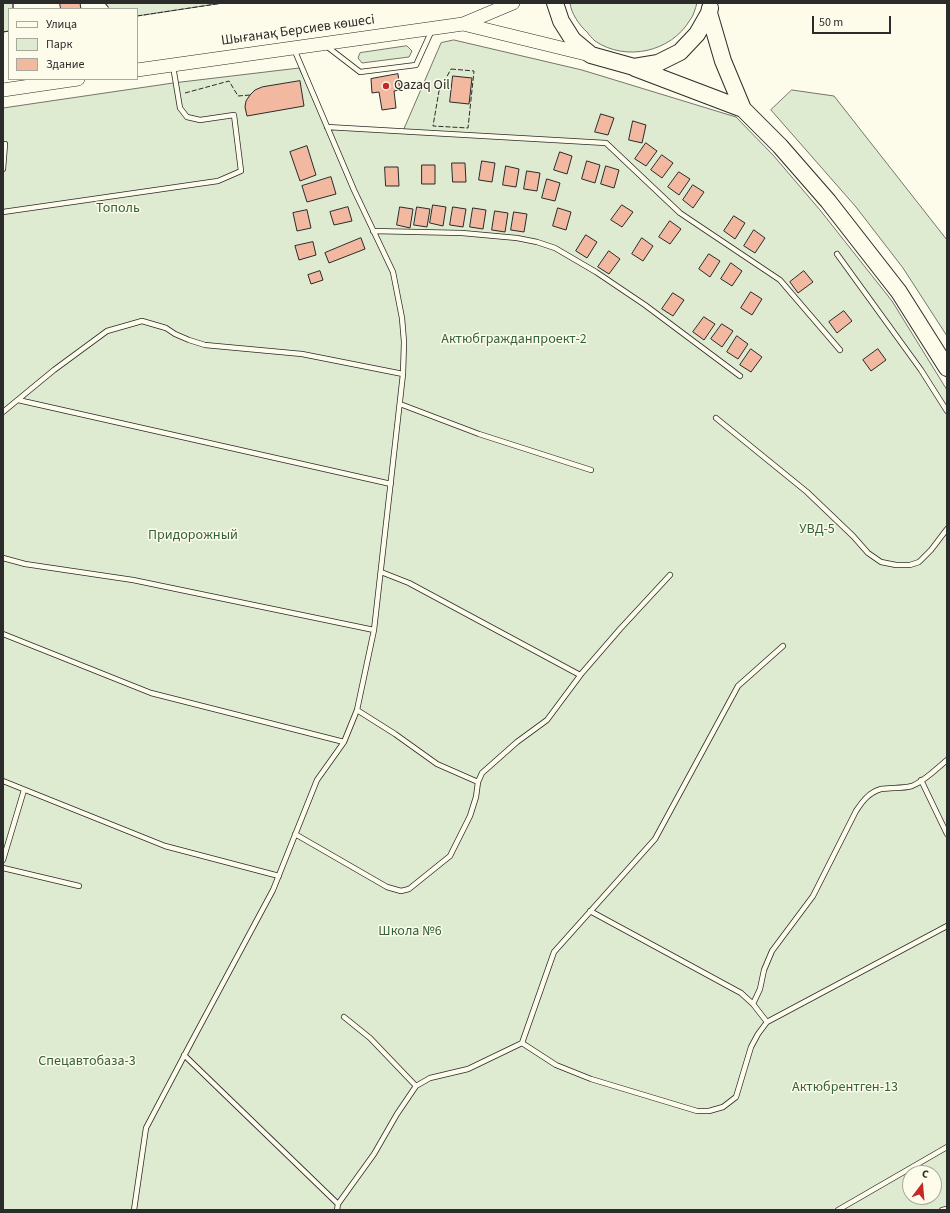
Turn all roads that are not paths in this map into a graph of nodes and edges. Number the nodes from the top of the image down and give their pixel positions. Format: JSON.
{"nodes":[{"id":1,"x":513,"y":3,"type":"edge"},
{"id":2,"x":555,"y":3,"type":"edge"},
{"id":3,"x":710,"y":8,"type":"edge"},
{"id":4,"x":463,"y":24,"type":"junction"},
{"id":5,"x":433,"y":28,"type":"junction"},
{"id":6,"x":322,"y":43,"type":"junction"},
{"id":7,"x":293,"y":47,"type":"junction"},
{"id":8,"x":591,"y":55,"type":"junction"},
{"id":9,"x":173,"y":65,"type":"junction"},
{"id":10,"x":634,"y":67,"type":"junction"},
{"id":11,"x":138,"y":70,"type":"edge"},
{"id":12,"x":65,"y":80,"type":"edge"},
{"id":13,"x":40,"y":82,"type":"edge"},
{"id":14,"x":3,"y":90,"type":"edge"},
{"id":15,"x":743,"y":108,"type":"junction"},
{"id":16,"x":327,"y":127,"type":"junction"},
{"id":17,"x":5,"y":144,"type":"dead end"},
{"id":18,"x":3,"y":169,"type":"edge"},
{"id":19,"x":3,"y":212,"type":"edge"},
{"id":20,"x":373,"y":230,"type":"junction"},
{"id":21,"x":837,"y":254,"type":"dead end"},
{"id":22,"x":840,"y":350,"type":"dead end"},
{"id":23,"x":947,"y":368,"type":"edge"},
{"id":24,"x":403,"y":374,"type":"junction"},
{"id":25,"x":740,"y":376,"type":"dead end"},
{"id":26,"x":18,"y":400,"type":"junction"},
{"id":27,"x":400,"y":404,"type":"junction"},
{"id":28,"x":947,"y":411,"type":"edge"},
{"id":29,"x":3,"y":412,"type":"edge"},
{"id":30,"x":716,"y":418,"type":"dead end"},
{"id":31,"x":591,"y":470,"type":"dead end"},
{"id":32,"x":391,"y":484,"type":"junction"},
{"id":33,"x":947,"y":529,"type":"edge"},
{"id":34,"x":3,"y":558,"type":"edge"},
{"id":35,"x":381,"y":572,"type":"junction"},
{"id":36,"x":670,"y":575,"type":"dead end"},
{"id":37,"x":374,"y":630,"type":"junction"},
{"id":38,"x":3,"y":634,"type":"edge"},
{"id":39,"x":783,"y":646,"type":"dead end"},
{"id":40,"x":580,"y":675,"type":"junction"},
{"id":41,"x":357,"y":710,"type":"junction"},
{"id":42,"x":344,"y":742,"type":"junction"},
{"id":43,"x":947,"y":760,"type":"edge"},
{"id":44,"x":921,"y":780,"type":"junction"},
{"id":45,"x":3,"y":781,"type":"edge"},
{"id":46,"x":478,"y":782,"type":"junction"},
{"id":47,"x":24,"y":790,"type":"junction"},
{"id":48,"x":295,"y":834,"type":"junction"},
{"id":49,"x":947,"y":834,"type":"edge"},
{"id":50,"x":3,"y":860,"type":"edge"},
{"id":51,"x":3,"y":868,"type":"edge"},
{"id":52,"x":279,"y":876,"type":"junction"},
{"id":53,"x":78,"y":886,"type":"dead end"},
{"id":54,"x":590,"y":911,"type":"junction"},
{"id":55,"x":947,"y":926,"type":"edge"},
{"id":56,"x":752,"y":1004,"type":"junction"},
{"id":57,"x":344,"y":1017,"type":"dead end"},
{"id":58,"x":767,"y":1022,"type":"junction"},
{"id":59,"x":522,"y":1043,"type":"junction"},
{"id":60,"x":184,"y":1055,"type":"junction"},
{"id":61,"x":416,"y":1086,"type":"junction"},
{"id":62,"x":947,"y":1147,"type":"edge"},
{"id":63,"x":338,"y":1204,"type":"junction"},
{"id":64,"x":947,"y":1209,"type":"edge"},
{"id":65,"x":134,"y":1210,"type":"edge"},
{"id":66,"x":337,"y":1210,"type":"edge"},
{"id":67,"x":838,"y":1210,"type":"edge"},
{"id":68,"x":942,"y":1210,"type":"edge"}],
"edges":[{"from":1,"to":4,"type":"main road"},
{"from":2,"to":8,"type":"highway"},
{"from":3,"to":10,"type":"highway"},
{"from":3,"to":15,"type":"highway"},
{"from":4,"to":5,"type":"main road","name":"Шығанақ Берсиев көшесі"},
{"from":4,"to":8,"type":"main road"},
{"from":5,"to":6,"type":"main road","name":"Шығанақ Берсиев көшесі"},
{"from":5,"to":6,"type":"lane"},
{"from":6,"to":7,"type":"main road","name":"Шығанақ Берсиев көшесі"},
{"from":7,"to":9,"type":"main road","name":"Шығанақ Берсиев көшесі"},
{"from":7,"to":16,"type":"lane"},
{"from":8,"to":10,"type":"highway"},
{"from":9,"to":11,"type":"main road","name":"Шығанақ Берсиев көшесі"},
{"from":9,"to":19,"type":"lane"},
{"from":10,"to":15,"type":"highway"},
{"from":12,"to":13,"type":"main road"},
{"from":13,"to":14,"type":"main road"},
{"from":15,"to":23,"type":"highway"},
{"from":16,"to":20,"type":"lane"},
{"from":16,"to":22,"type":"lane"},
{"from":17,"to":18,"type":"lane"},
{"from":20,"to":24,"type":"lane"},
{"from":20,"to":25,"type":"lane"},
{"from":21,"to":28,"type":"lane"},
{"from":24,"to":26,"type":"lane"},
{"from":24,"to":27,"type":"lane"},
{"from":26,"to":29,"type":"lane"},
{"from":26,"to":32,"type":"lane"},
{"from":27,"to":31,"type":"lane"},
{"from":27,"to":32,"type":"lane"},
{"from":30,"to":33,"type":"lane"},
{"from":32,"to":35,"type":"lane"},
{"from":34,"to":37,"type":"lane"},
{"from":35,"to":37,"type":"lane"},
{"from":35,"to":40,"type":"lane"},
{"from":36,"to":40,"type":"lane"},
{"from":37,"to":41,"type":"lane"},
{"from":38,"to":42,"type":"lane"},
{"from":39,"to":54,"type":"lane"},
{"from":40,"to":46,"type":"lane"},
{"from":41,"to":42,"type":"lane"},
{"from":41,"to":46,"type":"lane"},
{"from":42,"to":48,"type":"lane"},
{"from":43,"to":44,"type":"lane"},
{"from":44,"to":49,"type":"lane"},
{"from":44,"to":56,"type":"lane"},
{"from":45,"to":47,"type":"lane"},
{"from":46,"to":48,"type":"lane"},
{"from":47,"to":50,"type":"lane"},
{"from":47,"to":52,"type":"lane"},
{"from":48,"to":52,"type":"lane"},
{"from":51,"to":53,"type":"lane"},
{"from":52,"to":60,"type":"lane"},
{"from":54,"to":56,"type":"lane"},
{"from":54,"to":59,"type":"lane"},
{"from":55,"to":58,"type":"lane"},
{"from":56,"to":58,"type":"lane"},
{"from":57,"to":61,"type":"lane"},
{"from":58,"to":59,"type":"lane"},
{"from":59,"to":61,"type":"lane"},
{"from":60,"to":63,"type":"lane"},
{"from":60,"to":65,"type":"lane"},
{"from":61,"to":63,"type":"lane"},
{"from":62,"to":67,"type":"lane"},
{"from":63,"to":66,"type":"lane"},
{"from":64,"to":68,"type":"lane"}]}
